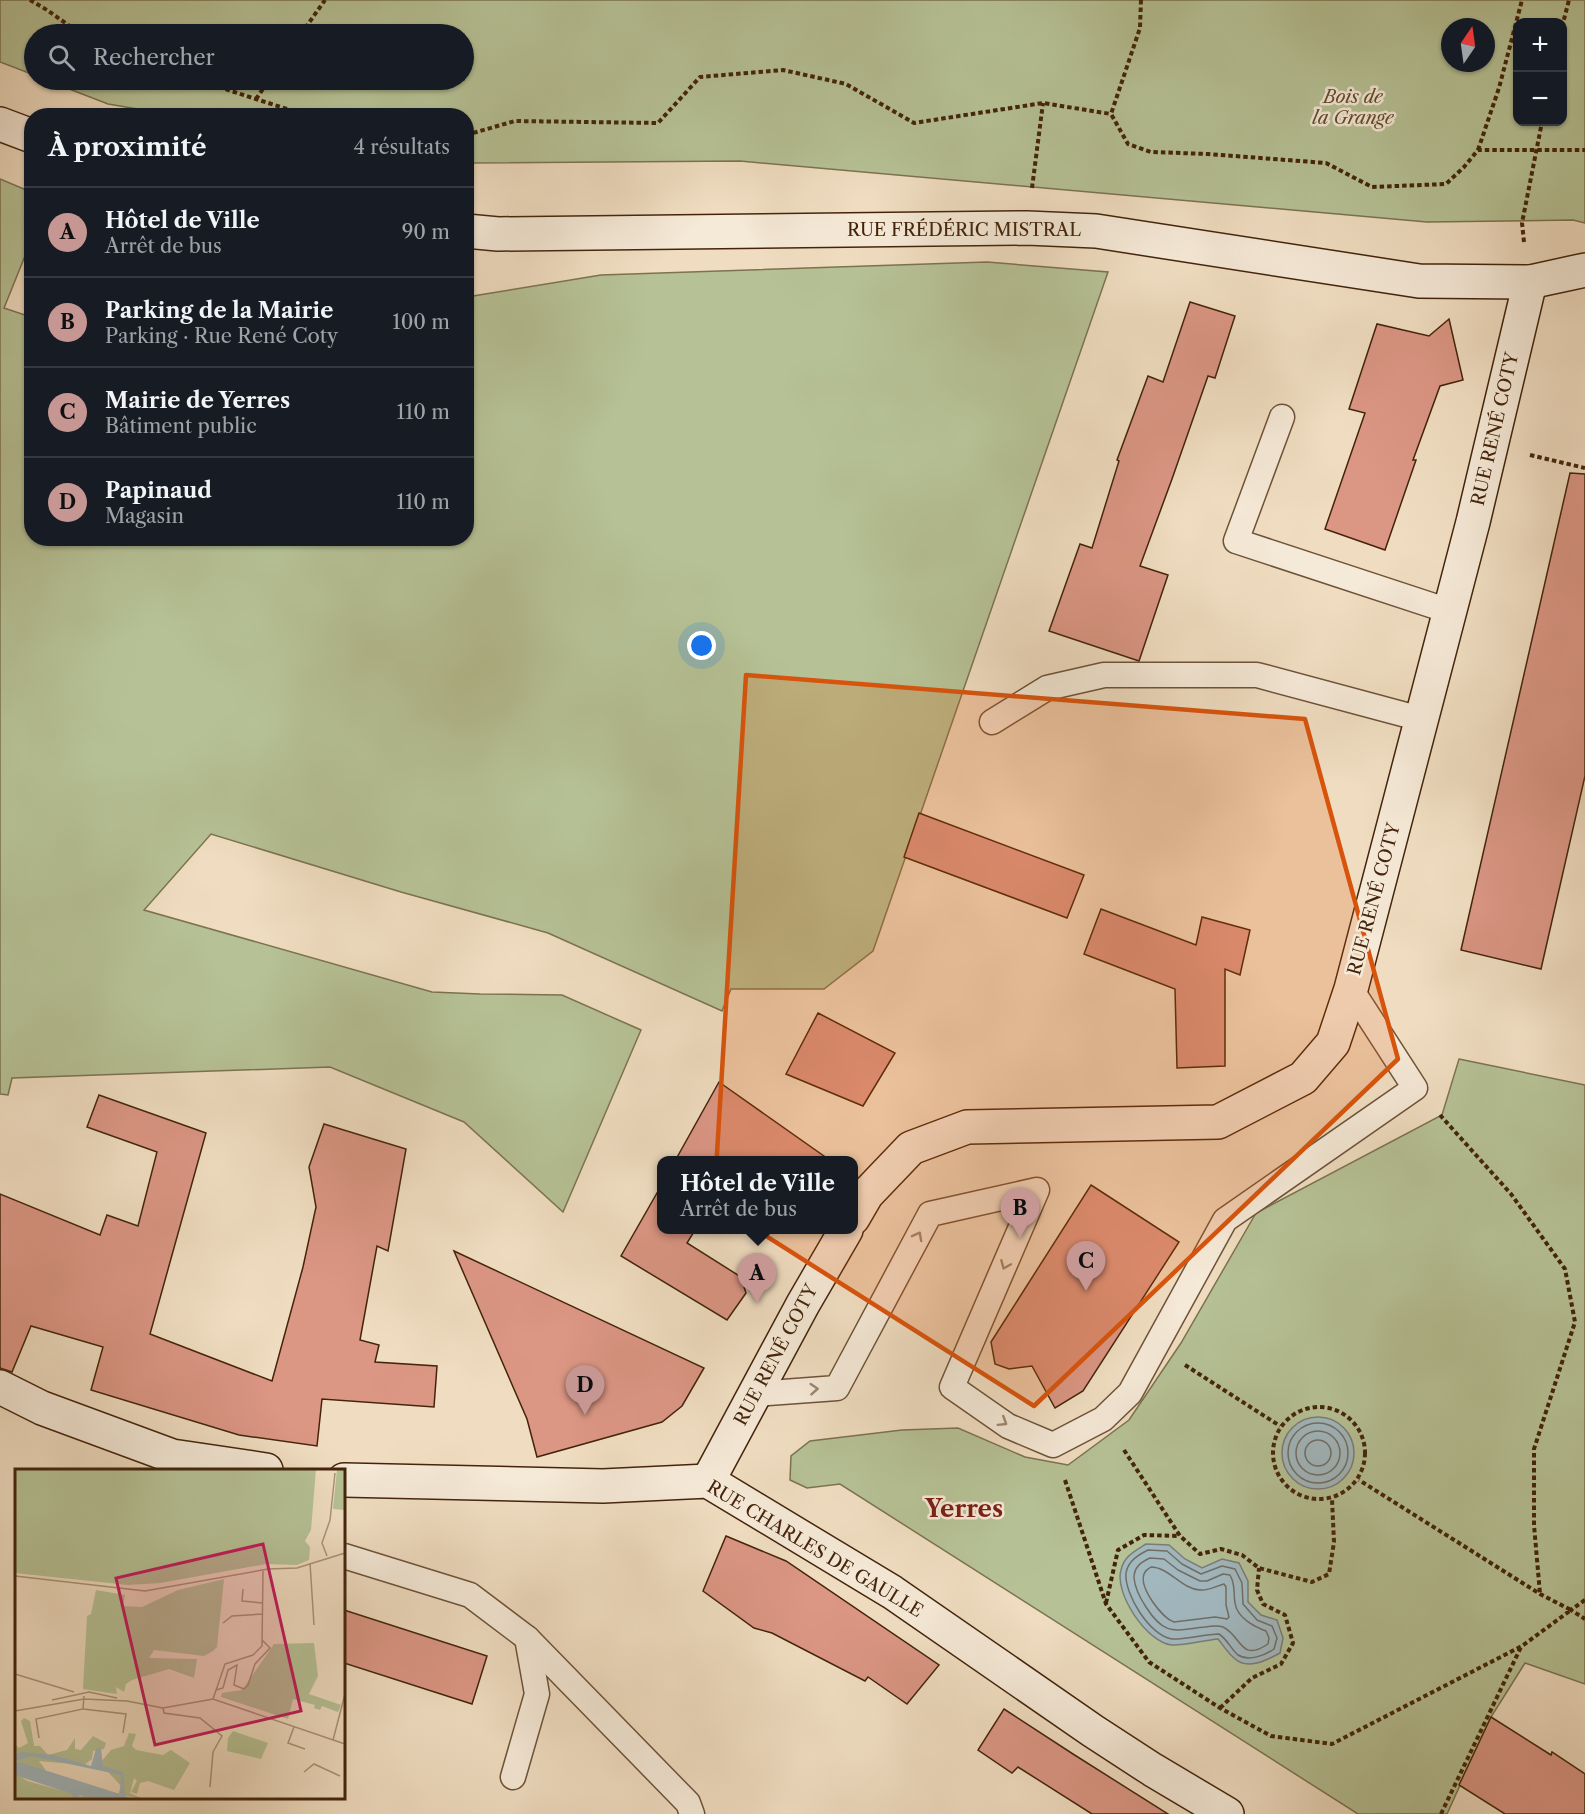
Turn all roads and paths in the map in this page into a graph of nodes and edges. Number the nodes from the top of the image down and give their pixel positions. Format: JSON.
{"nodes":[{"id":1,"x":30,"y":0,"type":"edge"},
{"id":2,"x":325,"y":0,"type":"edge"},
{"id":3,"x":1141,"y":0,"type":"edge"},
{"id":4,"x":1522,"y":0,"type":"edge"},
{"id":5,"x":1569,"y":0,"type":"edge"},
{"id":6,"x":1565,"y":18,"type":"edge"},
{"id":7,"x":66,"y":24,"type":"edge"},
{"id":8,"x":308,"y":24,"type":"edge"},
{"id":9,"x":228,"y":90,"type":"edge"},
{"id":10,"x":262,"y":90,"type":"edge"},
{"id":11,"x":255,"y":99,"type":"junction"},
{"id":12,"x":1043,"y":104,"type":"junction"},
{"id":13,"x":284,"y":108,"type":"edge"},
{"id":14,"x":1111,"y":114,"type":"junction"},
{"id":15,"x":0,"y":124,"type":"edge"},
{"id":16,"x":1541,"y":126,"type":"edge"},
{"id":17,"x":24,"y":133,"type":"edge"},
{"id":18,"x":474,"y":133,"type":"edge"},
{"id":19,"x":1037,"y":149,"type":"dead end"},
{"id":20,"x":1536,"y":149,"type":"junction"},
{"id":21,"x":1478,"y":150,"type":"junction"},
{"id":22,"x":1585,"y":150,"type":"edge"},
{"id":23,"x":474,"y":232,"type":"edge"},
{"id":24,"x":1585,"y":270,"type":"edge"},
{"id":25,"x":1530,"y":282,"type":"junction"},
{"id":26,"x":1282,"y":417,"type":"dead end"},
{"id":27,"x":1491,"y":447,"type":"junction"},
{"id":28,"x":1585,"y":468,"type":"edge"},
{"id":29,"x":1449,"y":611,"type":"junction"},
{"id":30,"x":1421,"y":719,"type":"junction"},
{"id":31,"x":992,"y":722,"type":"dead end"},
{"id":32,"x":1351,"y":989,"type":"junction"},
{"id":33,"x":1415,"y":1088,"type":"junction"},
{"id":34,"x":858,"y":1209,"type":"edge"},
{"id":35,"x":844,"y":1234,"type":"edge"},
{"id":36,"x":1156,"y":1345,"type":"junction"},
{"id":37,"x":0,"y":1387,"type":"edge"},
{"id":38,"x":756,"y":1394,"type":"junction"},
{"id":39,"x":1103,"y":1419,"type":"junction"},
{"id":40,"x":1280,"y":1426,"type":"junction"},
{"id":41,"x":1053,"y":1445,"type":"junction"},
{"id":42,"x":172,"y":1463,"type":"edge"},
{"id":43,"x":253,"y":1469,"type":"edge"},
{"id":44,"x":345,"y":1480,"type":"edge"},
{"id":45,"x":1359,"y":1480,"type":"junction"},
{"id":46,"x":708,"y":1481,"type":"junction"},
{"id":47,"x":1332,"y":1499,"type":"junction"},
{"id":48,"x":1180,"y":1536,"type":"junction"},
{"id":49,"x":345,"y":1556,"type":"edge"},
{"id":50,"x":1259,"y":1568,"type":"junction"},
{"id":51,"x":1540,"y":1594,"type":"junction"},
{"id":52,"x":1585,"y":1600,"type":"edge"},
{"id":53,"x":1106,"y":1604,"type":"junction"},
{"id":54,"x":1571,"y":1610,"type":"junction"},
{"id":55,"x":1585,"y":1619,"type":"edge"},
{"id":56,"x":527,"y":1638,"type":"junction"},
{"id":57,"x":1522,"y":1646,"type":"junction"},
{"id":58,"x":1220,"y":1708,"type":"junction"},
{"id":59,"x":513,"y":1777,"type":"dead end"},
{"id":60,"x":692,"y":1814,"type":"edge"},
{"id":61,"x":1227,"y":1814,"type":"edge"},
{"id":62,"x":1441,"y":1814,"type":"edge"}],
"edges":[{"from":1,"to":7,"type":"path"},
{"from":2,"to":8,"type":"path"},
{"from":3,"to":14,"type":"path"},
{"from":4,"to":21,"type":"path"},
{"from":5,"to":6,"type":"path"},
{"from":9,"to":11,"type":"path"},
{"from":10,"to":11,"type":"path"},
{"from":11,"to":13,"type":"path"},
{"from":12,"to":14,"type":"path"},
{"from":12,"to":18,"type":"path"},
{"from":12,"to":19,"type":"path"},
{"from":14,"to":21,"type":"path"},
{"from":15,"to":17,"type":"street"},
{"from":16,"to":20,"type":"path"},
{"from":20,"to":21,"type":"path"},
{"from":20,"to":22,"type":"path"},
{"from":20,"to":25,"type":"path"},
{"from":23,"to":25,"type":"street","name":"RUE FRÉDÉRIC MISTRAL"},
{"from":24,"to":25,"type":"street"},
{"from":25,"to":27,"type":"street","name":"RUE RENÉ COTY"},
{"from":26,"to":29,"type":"lane"},
{"from":27,"to":28,"type":"path"},
{"from":27,"to":29,"type":"street","name":"RUE RENÉ COTY"},
{"from":29,"to":30,"type":"street","name":"RUE RENÉ COTY"},
{"from":30,"to":31,"type":"lane"},
{"from":30,"to":32,"type":"street","name":"RUE RENÉ COTY"},
{"from":32,"to":33,"type":"lane"},
{"from":32,"to":34,"type":"street","name":"RUE RENÉ COTY"},
{"from":33,"to":36,"type":"lane"},
{"from":33,"to":51,"type":"path"},
{"from":35,"to":38,"type":"street","name":"RUE RENÉ COTY"},
{"from":36,"to":39,"type":"lane"},
{"from":36,"to":40,"type":"path"},
{"from":37,"to":42,"type":"street"},
{"from":38,"to":41,"type":"lane","one_way":true},
{"from":38,"to":46,"type":"street","name":"RUE RENÉ COTY"},
{"from":39,"to":41,"type":"lane"},
{"from":39,"to":48,"type":"path"},
{"from":40,"to":45,"type":"path"},
{"from":40,"to":47,"type":"path"},
{"from":41,"to":53,"type":"path"},
{"from":42,"to":43,"type":"street"},
{"from":44,"to":46,"type":"street","name":"RUE CHARLES DE GAULLE"},
{"from":45,"to":47,"type":"path"},
{"from":45,"to":51,"type":"path"},
{"from":46,"to":61,"type":"street","name":"RUE CHARLES DE GAULLE"},
{"from":47,"to":50,"type":"path"},
{"from":48,"to":50,"type":"path"},
{"from":48,"to":53,"type":"path"},
{"from":49,"to":56,"type":"lane"},
{"from":50,"to":58,"type":"path"},
{"from":51,"to":54,"type":"path"},
{"from":52,"to":54,"type":"path"},
{"from":53,"to":58,"type":"path"},
{"from":54,"to":55,"type":"path"},
{"from":54,"to":57,"type":"path"},
{"from":56,"to":59,"type":"lane"},
{"from":56,"to":60,"type":"lane"},
{"from":57,"to":58,"type":"path"},
{"from":57,"to":62,"type":"path"}]}
